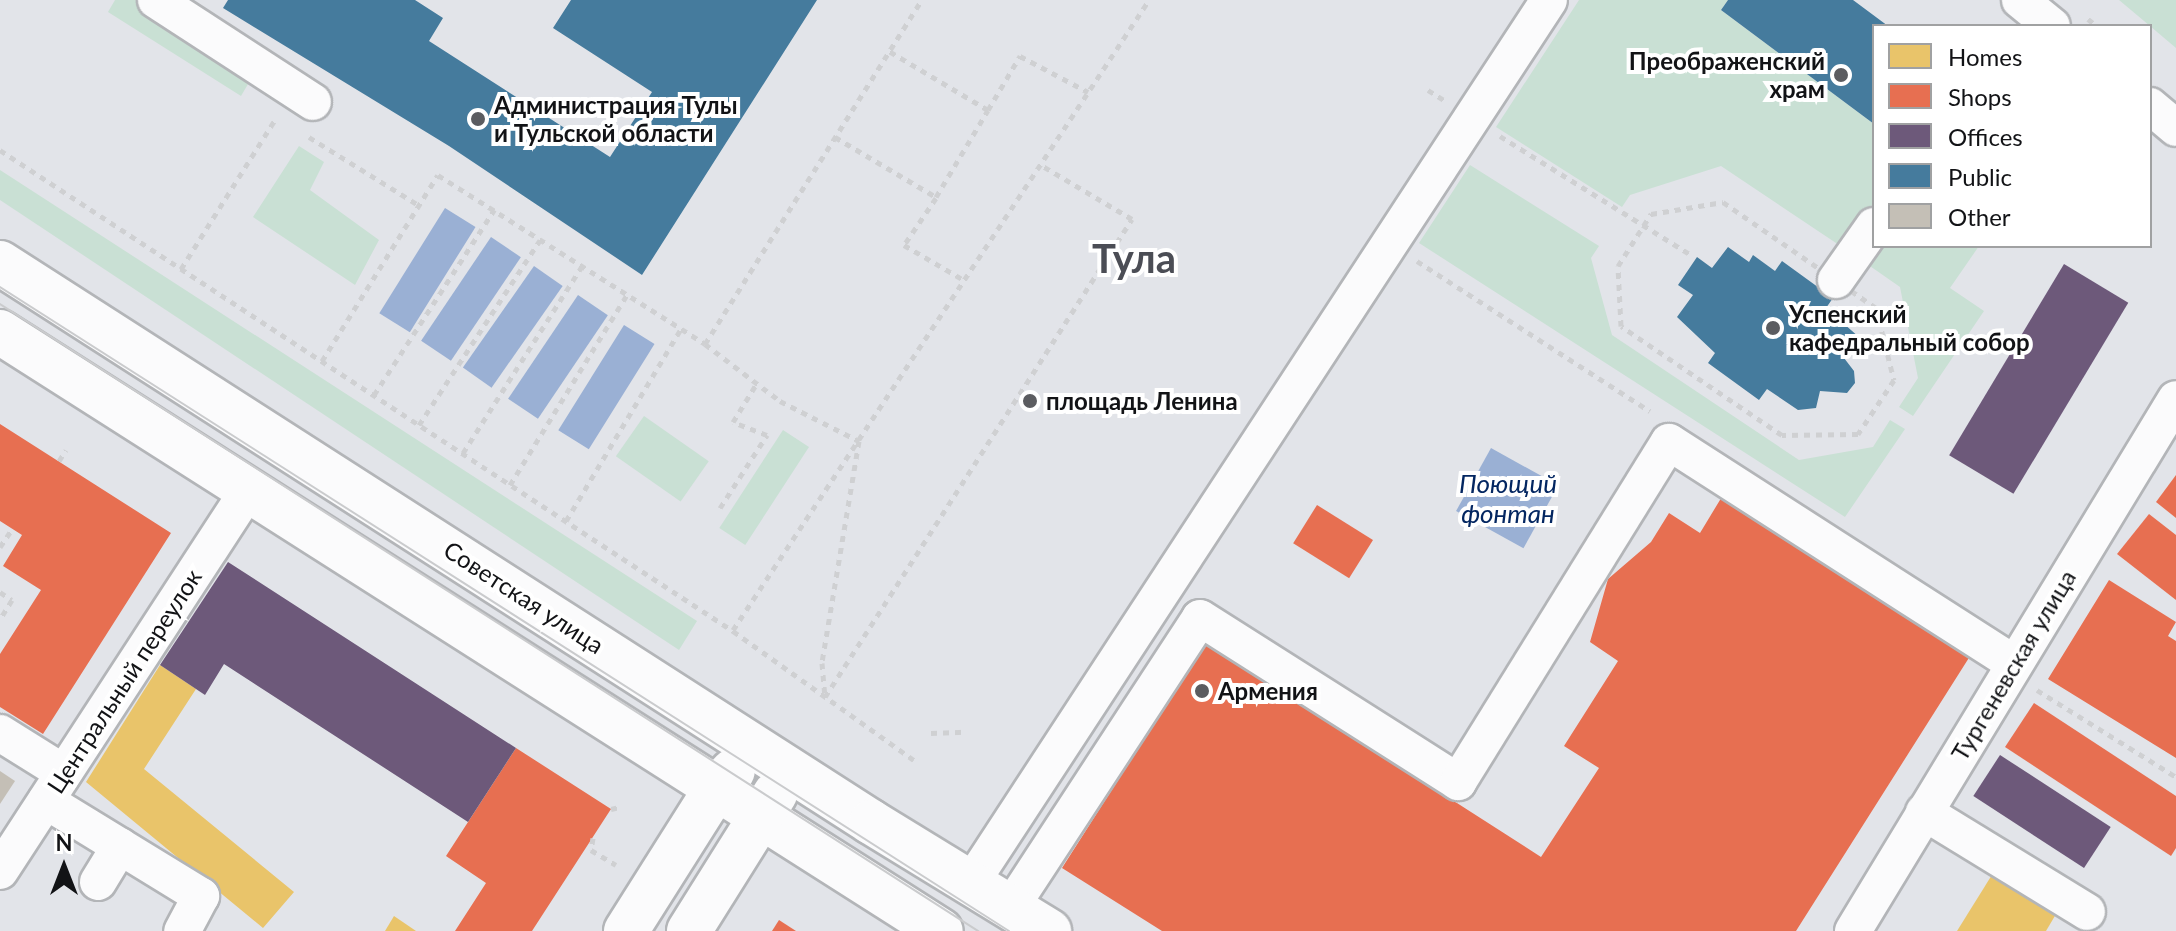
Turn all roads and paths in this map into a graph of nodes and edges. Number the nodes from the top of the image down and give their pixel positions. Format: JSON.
{"nodes":[{"id":1,"x":156,"y":0,"type":"edge"},
{"id":2,"x":922,"y":0,"type":"edge"},
{"id":3,"x":1149,"y":0,"type":"edge"},
{"id":4,"x":1549,"y":0,"type":"edge"},
{"id":5,"x":889,"y":51,"type":"junction"},
{"id":6,"x":1428,"y":90,"type":"dead end"},
{"id":7,"x":1088,"y":92,"type":"junction"},
{"id":8,"x":2152,"y":108,"type":"edge"},
{"id":9,"x":988,"y":110,"type":"junction"},
{"id":10,"x":298,"y":118,"type":"junction"},
{"id":11,"x":1472,"y":118,"type":"junction"},
{"id":12,"x":2176,"y":128,"type":"edge"},
{"id":13,"x":835,"y":137,"type":"junction"},
{"id":14,"x":0,"y":150,"type":"edge"},
{"id":15,"x":1041,"y":165,"type":"junction"},
{"id":16,"x":936,"y":197,"type":"junction"},
{"id":17,"x":420,"y":206,"type":"junction"},
{"id":18,"x":494,"y":210,"type":"junction"},
{"id":19,"x":1646,"y":227,"type":"junction"},
{"id":20,"x":1872,"y":229,"type":"edge"},
{"id":21,"x":540,"y":240,"type":"junction"},
{"id":22,"x":1691,"y":255,"type":"dead end"},
{"id":23,"x":0,"y":263,"type":"edge"},
{"id":24,"x":582,"y":266,"type":"junction"},
{"id":25,"x":181,"y":269,"type":"junction"},
{"id":26,"x":964,"y":280,"type":"junction"},
{"id":27,"x":1836,"y":280,"type":"junction"},
{"id":28,"x":627,"y":295,"type":"junction"},
{"id":29,"x":681,"y":329,"type":"junction"},
{"id":30,"x":0,"y":332,"type":"edge"},
{"id":31,"x":705,"y":344,"type":"junction"},
{"id":32,"x":322,"y":361,"type":"junction"},
{"id":33,"x":757,"y":383,"type":"junction"},
{"id":34,"x":374,"y":395,"type":"junction"},
{"id":35,"x":2176,"y":399,"type":"edge"},
{"id":36,"x":419,"y":425,"type":"junction"},
{"id":37,"x":859,"y":441,"type":"junction"},
{"id":38,"x":66,"y":450,"type":"dead end"},
{"id":39,"x":463,"y":453,"type":"junction"},
{"id":40,"x":59,"y":461,"type":"dead end"},
{"id":41,"x":510,"y":485,"type":"junction"},
{"id":42,"x":248,"y":491,"type":"junction"},
{"id":43,"x":720,"y":508,"type":"dead end"},
{"id":44,"x":566,"y":521,"type":"junction"},
{"id":45,"x":12,"y":529,"type":"dead end"},
{"id":46,"x":0,"y":547,"type":"edge"},
{"id":47,"x":0,"y":592,"type":"edge"},
{"id":48,"x":0,"y":619,"type":"edge"},
{"id":49,"x":733,"y":631,"type":"junction"},
{"id":50,"x":2021,"y":674,"type":"junction"},
{"id":51,"x":825,"y":697,"type":"junction"},
{"id":52,"x":965,"y":732,"type":"dead end"},
{"id":53,"x":0,"y":733,"type":"edge"},
{"id":54,"x":931,"y":733,"type":"dead end"},
{"id":55,"x":774,"y":760,"type":"junction"},
{"id":56,"x":914,"y":760,"type":"dead end"},
{"id":57,"x":2176,"y":777,"type":"edge"},
{"id":58,"x":55,"y":787,"type":"junction"},
{"id":59,"x":715,"y":790,"type":"junction"},
{"id":60,"x":620,"y":807,"type":"dead end"},
{"id":61,"x":611,"y":809,"type":"dead end"},
{"id":62,"x":1924,"y":812,"type":"junction"},
{"id":63,"x":763,"y":819,"type":"junction"},
{"id":64,"x":593,"y":838,"type":"dead end"},
{"id":65,"x":120,"y":846,"type":"junction"},
{"id":66,"x":5,"y":852,"type":"edge"},
{"id":67,"x":616,"y":865,"type":"dead end"},
{"id":68,"x":98,"y":882,"type":"dead end"},
{"id":69,"x":971,"y":883,"type":"junction"},
{"id":70,"x":1011,"y":907,"type":"junction"},
{"id":71,"x":2087,"y":912,"type":"dead end"},
{"id":72,"x":182,"y":931,"type":"edge"},
{"id":73,"x":626,"y":931,"type":"edge"},
{"id":74,"x":689,"y":931,"type":"edge"},
{"id":75,"x":941,"y":931,"type":"edge"},
{"id":76,"x":1049,"y":931,"type":"edge"},
{"id":77,"x":1853,"y":931,"type":"edge"}],
"edges":[{"from":1,"to":10,"type":"street"},
{"from":2,"to":5,"type":"path"},
{"from":3,"to":7,"type":"path"},
{"from":4,"to":11,"type":"street"},
{"from":5,"to":9,"type":"path"},
{"from":5,"to":13,"type":"path"},
{"from":6,"to":11,"type":"path"},
{"from":7,"to":9,"type":"path"},
{"from":7,"to":15,"type":"path"},
{"from":8,"to":12,"type":"street"},
{"from":9,"to":16,"type":"path"},
{"from":10,"to":17,"type":"path"},
{"from":10,"to":25,"type":"path"},
{"from":11,"to":19,"type":"path"},
{"from":11,"to":69,"type":"street"},
{"from":13,"to":16,"type":"path"},
{"from":13,"to":31,"type":"path"},
{"from":14,"to":25,"type":"path"},
{"from":15,"to":26,"type":"path"},
{"from":15,"to":51,"type":"path"},
{"from":16,"to":26,"type":"path"},
{"from":17,"to":18,"type":"path"},
{"from":17,"to":32,"type":"path"},
{"from":18,"to":21,"type":"path"},
{"from":18,"to":34,"type":"path"},
{"from":19,"to":22,"type":"path"},
{"from":19,"to":27,"type":"path"},
{"from":19,"to":27,"type":"path"},
{"from":20,"to":27,"type":"street"},
{"from":21,"to":24,"type":"path"},
{"from":21,"to":36,"type":"path"},
{"from":23,"to":55,"type":"main road","name":"Советская улица"},
{"from":24,"to":28,"type":"path"},
{"from":24,"to":39,"type":"path"},
{"from":25,"to":32,"type":"path"},
{"from":26,"to":37,"type":"path"},
{"from":28,"to":29,"type":"path"},
{"from":28,"to":41,"type":"path"},
{"from":29,"to":31,"type":"path"},
{"from":29,"to":44,"type":"path"},
{"from":30,"to":42,"type":"main road"},
{"from":31,"to":33,"type":"path"},
{"from":32,"to":34,"type":"path"},
{"from":33,"to":37,"type":"path"},
{"from":33,"to":43,"type":"path"},
{"from":34,"to":36,"type":"path"},
{"from":35,"to":50,"type":"street","name":"Тургеневская улица"},
{"from":36,"to":39,"type":"path"},
{"from":37,"to":49,"type":"path"},
{"from":37,"to":51,"type":"path"},
{"from":38,"to":40,"type":"path"},
{"from":39,"to":41,"type":"path"},
{"from":41,"to":44,"type":"path"},
{"from":42,"to":58,"type":"street","name":"Центральный переулок"},
{"from":42,"to":59,"type":"main road"},
{"from":44,"to":49,"type":"path"},
{"from":45,"to":46,"type":"path"},
{"from":47,"to":48,"type":"path"},
{"from":49,"to":51,"type":"path"},
{"from":50,"to":57,"type":"path"},
{"from":50,"to":62,"type":"street","name":"Тургеневская улица"},
{"from":50,"to":70,"type":"street"},
{"from":51,"to":56,"type":"path"},
{"from":52,"to":54,"type":"path"},
{"from":53,"to":58,"type":"street"},
{"from":55,"to":59,"type":"main road"},
{"from":55,"to":63,"type":"main road"},
{"from":55,"to":69,"type":"main road","name":"Советская улица"},
{"from":58,"to":65,"type":"street"},
{"from":58,"to":66,"type":"street","name":"Центральный переулок"},
{"from":59,"to":63,"type":"main road"},
{"from":59,"to":73,"type":"main road"},
{"from":60,"to":61,"type":"path"},
{"from":62,"to":71,"type":"street"},
{"from":62,"to":77,"type":"street","name":"Тургеневская улица"},
{"from":63,"to":74,"type":"main road"},
{"from":63,"to":75,"type":"main road"},
{"from":64,"to":67,"type":"path"},
{"from":65,"to":68,"type":"street"},
{"from":65,"to":72,"type":"street"},
{"from":69,"to":70,"type":"main road","name":"Советская улица"},
{"from":70,"to":76,"type":"main road","name":"Советская улица"}]}
